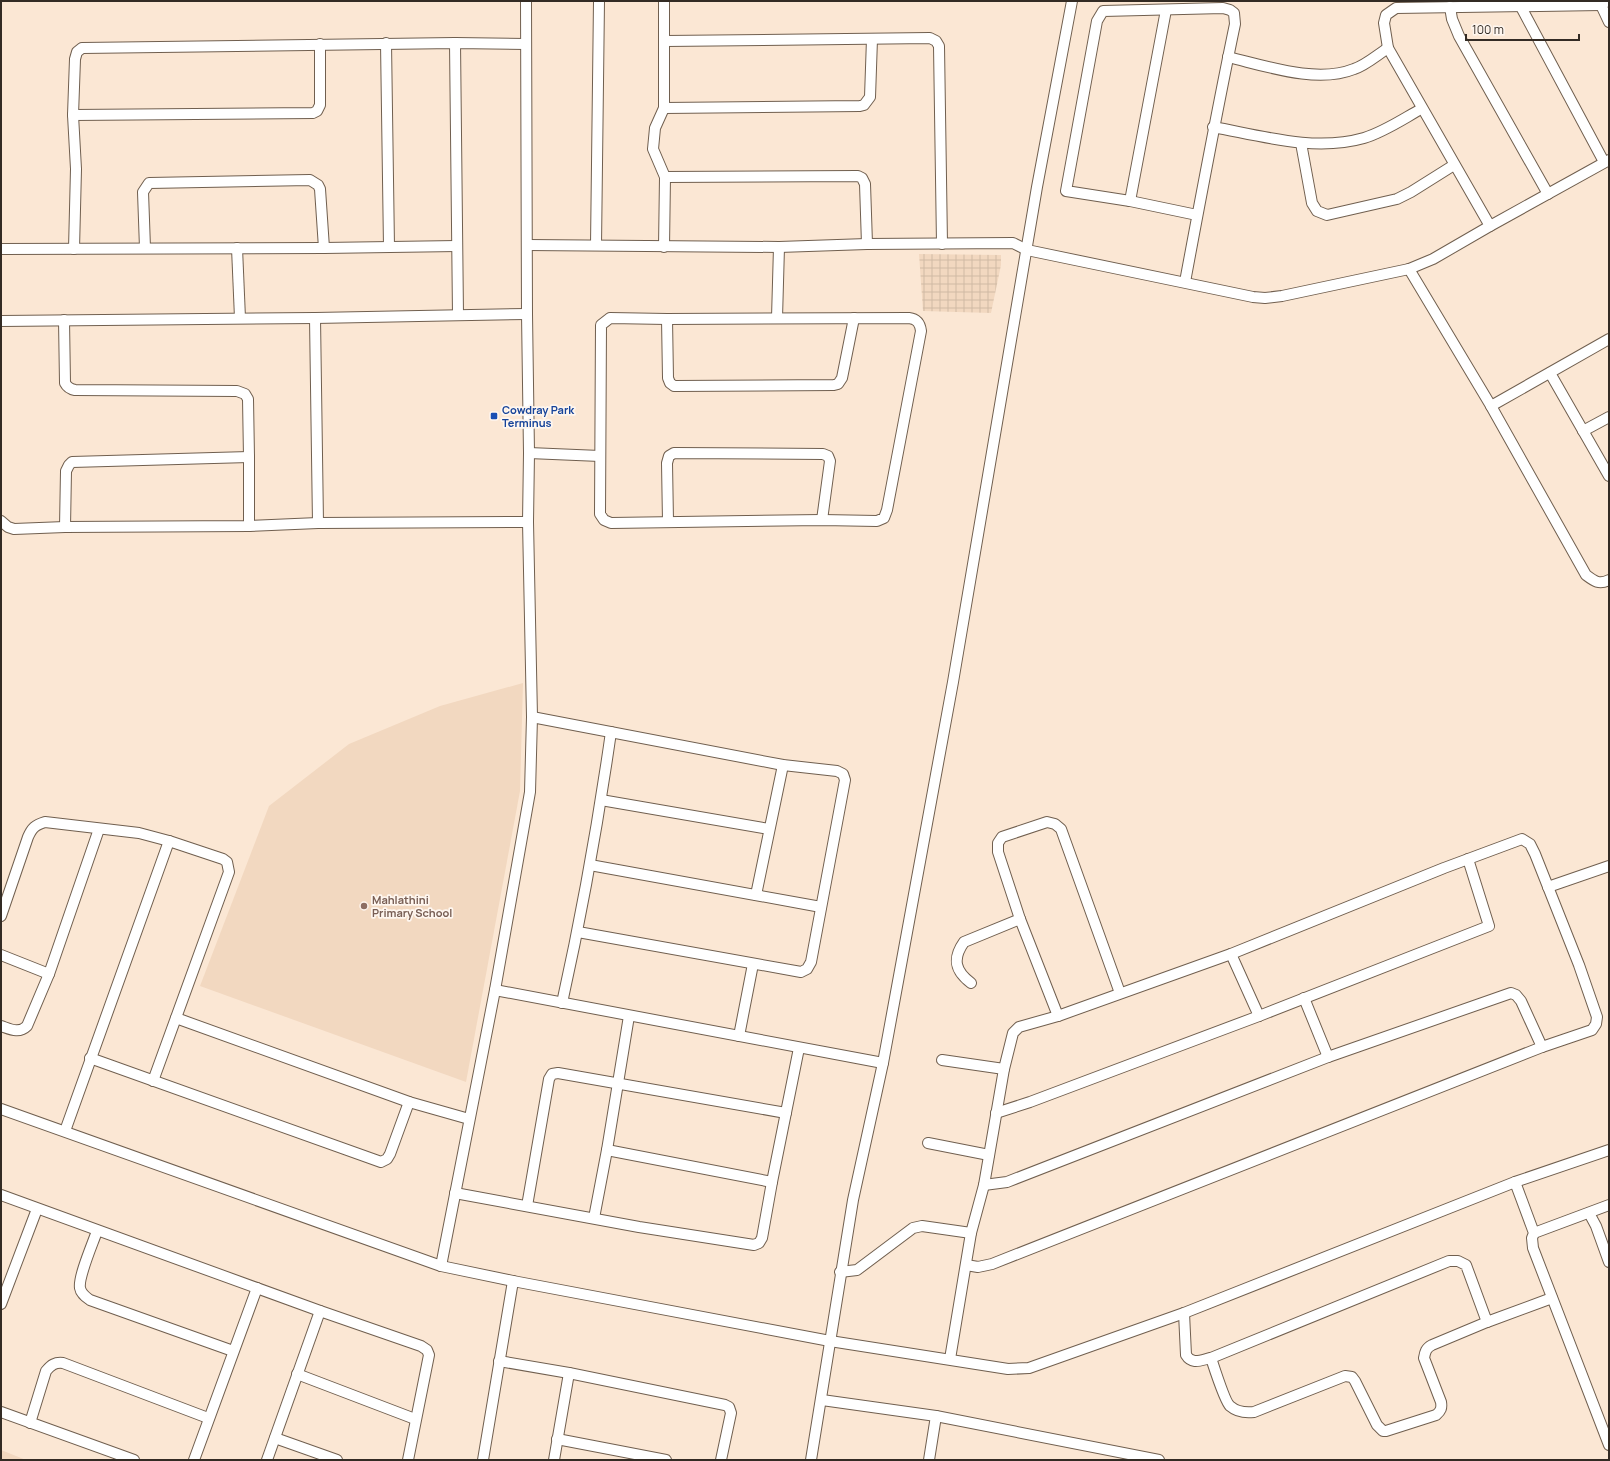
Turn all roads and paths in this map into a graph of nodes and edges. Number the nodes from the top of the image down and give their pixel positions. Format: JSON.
{"nodes":[{"id":1,"x":526,"y":1,"type":"edge"},
{"id":2,"x":599,"y":1,"type":"edge"},
{"id":3,"x":664,"y":1,"type":"edge"},
{"id":4,"x":1072,"y":1,"type":"edge"},
{"id":5,"x":1604,"y":3,"type":"edge"},
{"id":6,"x":1450,"y":7,"type":"junction"},
{"id":7,"x":1521,"y":7,"type":"junction"},
{"id":8,"x":1166,"y":10,"type":"junction"},
{"id":9,"x":1609,"y":22,"type":"edge"},
{"id":10,"x":872,"y":39,"type":"junction"},
{"id":11,"x":665,"y":41,"type":"junction"},
{"id":12,"x":455,"y":42,"type":"junction"},
{"id":13,"x":386,"y":43,"type":"junction"},
{"id":14,"x":320,"y":44,"type":"junction"},
{"id":15,"x":526,"y":44,"type":"junction"},
{"id":16,"x":1388,"y":48,"type":"junction"},
{"id":17,"x":1228,"y":57,"type":"junction"},
{"id":18,"x":664,"y":108,"type":"junction"},
{"id":19,"x":1422,"y":109,"type":"junction"},
{"id":20,"x":73,"y":115,"type":"junction"},
{"id":21,"x":1213,"y":127,"type":"junction"},
{"id":22,"x":1301,"y":143,"type":"junction"},
{"id":23,"x":1607,"y":161,"type":"edge"},
{"id":24,"x":1454,"y":165,"type":"junction"},
{"id":25,"x":665,"y":177,"type":"junction"},
{"id":26,"x":1548,"y":194,"type":"junction"},
{"id":27,"x":1130,"y":201,"type":"junction"},
{"id":28,"x":1197,"y":215,"type":"junction"},
{"id":29,"x":1490,"y":226,"type":"junction"},
{"id":30,"x":867,"y":244,"type":"junction"},
{"id":31,"x":942,"y":244,"type":"junction"},
{"id":32,"x":528,"y":245,"type":"junction"},
{"id":33,"x":596,"y":245,"type":"junction"},
{"id":34,"x":389,"y":246,"type":"junction"},
{"id":35,"x":457,"y":246,"type":"junction"},
{"id":36,"x":664,"y":246,"type":"junction"},
{"id":37,"x":779,"y":247,"type":"junction"},
{"id":38,"x":144,"y":248,"type":"junction"},
{"id":39,"x":237,"y":248,"type":"junction"},
{"id":40,"x":324,"y":248,"type":"junction"},
{"id":41,"x":1,"y":249,"type":"edge"},
{"id":42,"x":74,"y":249,"type":"junction"},
{"id":43,"x":1027,"y":250,"type":"junction"},
{"id":44,"x":1409,"y":269,"type":"junction"},
{"id":45,"x":1185,"y":282,"type":"junction"},
{"id":46,"x":527,"y":314,"type":"junction"},
{"id":47,"x":458,"y":315,"type":"junction"},
{"id":48,"x":240,"y":318,"type":"junction"},
{"id":49,"x":315,"y":318,"type":"junction"},
{"id":50,"x":777,"y":318,"type":"junction"},
{"id":51,"x":854,"y":318,"type":"junction"},
{"id":52,"x":667,"y":319,"type":"junction"},
{"id":53,"x":64,"y":320,"type":"junction"},
{"id":54,"x":1,"y":321,"type":"edge"},
{"id":55,"x":1609,"y":339,"type":"edge"},
{"id":56,"x":1550,"y":373,"type":"junction"},
{"id":57,"x":1491,"y":406,"type":"junction"},
{"id":58,"x":1609,"y":417,"type":"edge"},
{"id":59,"x":1583,"y":431,"type":"junction"},
{"id":60,"x":529,"y":453,"type":"junction"},
{"id":61,"x":600,"y":456,"type":"junction"},
{"id":62,"x":249,"y":457,"type":"junction"},
{"id":63,"x":1609,"y":476,"type":"edge"},
{"id":64,"x":822,"y":520,"type":"junction"},
{"id":65,"x":1,"y":521,"type":"edge"},
{"id":66,"x":668,"y":521,"type":"junction"},
{"id":67,"x":528,"y":522,"type":"junction"},
{"id":68,"x":318,"y":523,"type":"junction"},
{"id":69,"x":249,"y":526,"type":"junction"},
{"id":70,"x":65,"y":527,"type":"junction"},
{"id":71,"x":1609,"y":580,"type":"edge"},
{"id":72,"x":532,"y":717,"type":"junction"},
{"id":73,"x":611,"y":732,"type":"junction"},
{"id":74,"x":784,"y":765,"type":"junction"},
{"id":75,"x":601,"y":800,"type":"junction"},
{"id":76,"x":99,"y":829,"type":"junction"},
{"id":77,"x":769,"y":829,"type":"junction"},
{"id":78,"x":169,"y":841,"type":"junction"},
{"id":79,"x":1468,"y":859,"type":"junction"},
{"id":80,"x":590,"y":865,"type":"junction"},
{"id":81,"x":1609,"y":866,"type":"edge"},
{"id":82,"x":1548,"y":886,"type":"junction"},
{"id":83,"x":756,"y":895,"type":"junction"},
{"id":84,"x":820,"y":907,"type":"junction"},
{"id":85,"x":1,"y":916,"type":"edge"},
{"id":86,"x":1020,"y":919,"type":"junction"},
{"id":87,"x":578,"y":932,"type":"junction"},
{"id":88,"x":1231,"y":954,"type":"junction"},
{"id":89,"x":1,"y":955,"type":"edge"},
{"id":90,"x":753,"y":964,"type":"junction"},
{"id":91,"x":49,"y":974,"type":"junction"},
{"id":92,"x":971,"y":983,"type":"dead end"},
{"id":93,"x":495,"y":990,"type":"junction"},
{"id":94,"x":1120,"y":993,"type":"junction"},
{"id":95,"x":1304,"y":998,"type":"junction"},
{"id":96,"x":562,"y":1003,"type":"junction"},
{"id":97,"x":629,"y":1016,"type":"junction"},
{"id":98,"x":1058,"y":1016,"type":"junction"},
{"id":99,"x":1259,"y":1016,"type":"junction"},
{"id":100,"x":176,"y":1018,"type":"junction"},
{"id":101,"x":1,"y":1026,"type":"edge"},
{"id":102,"x":739,"y":1036,"type":"junction"},
{"id":103,"x":1542,"y":1047,"type":"junction"},
{"id":104,"x":799,"y":1048,"type":"junction"},
{"id":105,"x":90,"y":1058,"type":"junction"},
{"id":106,"x":1328,"y":1058,"type":"junction"},
{"id":107,"x":942,"y":1060,"type":"dead end"},
{"id":108,"x":884,"y":1063,"type":"junction"},
{"id":109,"x":1004,"y":1069,"type":"junction"},
{"id":110,"x":153,"y":1081,"type":"junction"},
{"id":111,"x":618,"y":1083,"type":"junction"},
{"id":112,"x":409,"y":1102,"type":"junction"},
{"id":113,"x":1,"y":1110,"type":"edge"},
{"id":114,"x":786,"y":1112,"type":"junction"},
{"id":115,"x":996,"y":1113,"type":"junction"},
{"id":116,"x":469,"y":1119,"type":"junction"},
{"id":117,"x":65,"y":1131,"type":"junction"},
{"id":118,"x":928,"y":1143,"type":"dead end"},
{"id":119,"x":607,"y":1150,"type":"junction"},
{"id":120,"x":1609,"y":1150,"type":"edge"},
{"id":121,"x":989,"y":1155,"type":"junction"},
{"id":122,"x":772,"y":1182,"type":"junction"},
{"id":123,"x":1515,"y":1182,"type":"junction"},
{"id":124,"x":984,"y":1185,"type":"junction"},
{"id":125,"x":455,"y":1193,"type":"junction"},
{"id":126,"x":1,"y":1195,"type":"edge"},
{"id":127,"x":1609,"y":1205,"type":"edge"},
{"id":128,"x":527,"y":1206,"type":"junction"},
{"id":129,"x":37,"y":1209,"type":"junction"},
{"id":130,"x":1589,"y":1213,"type":"junction"},
{"id":131,"x":594,"y":1218,"type":"junction"},
{"id":132,"x":97,"y":1231,"type":"junction"},
{"id":133,"x":971,"y":1233,"type":"junction"},
{"id":134,"x":1534,"y":1233,"type":"junction"},
{"id":135,"x":1609,"y":1262,"type":"edge"},
{"id":136,"x":441,"y":1266,"type":"junction"},
{"id":137,"x":966,"y":1266,"type":"junction"},
{"id":138,"x":840,"y":1272,"type":"junction"},
{"id":139,"x":513,"y":1282,"type":"junction"},
{"id":140,"x":257,"y":1288,"type":"junction"},
{"id":141,"x":1552,"y":1298,"type":"junction"},
{"id":142,"x":1,"y":1304,"type":"edge"},
{"id":143,"x":320,"y":1311,"type":"junction"},
{"id":144,"x":1184,"y":1313,"type":"junction"},
{"id":145,"x":1487,"y":1322,"type":"junction"},
{"id":146,"x":830,"y":1341,"type":"junction"},
{"id":147,"x":233,"y":1351,"type":"junction"},
{"id":148,"x":1211,"y":1358,"type":"junction"},
{"id":149,"x":950,"y":1359,"type":"junction"},
{"id":150,"x":499,"y":1361,"type":"junction"},
{"id":151,"x":569,"y":1373,"type":"junction"},
{"id":152,"x":298,"y":1374,"type":"junction"},
{"id":153,"x":822,"y":1400,"type":"junction"},
{"id":154,"x":1,"y":1412,"type":"edge"},
{"id":155,"x":936,"y":1416,"type":"junction"},
{"id":156,"x":208,"y":1418,"type":"junction"},
{"id":157,"x":416,"y":1419,"type":"junction"},
{"id":158,"x":30,"y":1423,"type":"junction"},
{"id":159,"x":275,"y":1438,"type":"junction"},
{"id":160,"x":557,"y":1439,"type":"junction"},
{"id":161,"x":1609,"y":1446,"type":"edge"},
{"id":162,"x":1136,"y":1458,"type":"edge"},
{"id":163,"x":134,"y":1460,"type":"edge"},
{"id":164,"x":194,"y":1460,"type":"edge"},
{"id":165,"x":267,"y":1460,"type":"edge"},
{"id":166,"x":337,"y":1460,"type":"edge"},
{"id":167,"x":408,"y":1460,"type":"edge"},
{"id":168,"x":482,"y":1460,"type":"edge"},
{"id":169,"x":554,"y":1460,"type":"edge"},
{"id":170,"x":666,"y":1460,"type":"edge"},
{"id":171,"x":721,"y":1460,"type":"edge"},
{"id":172,"x":811,"y":1460,"type":"edge"},
{"id":173,"x":929,"y":1460,"type":"edge"},
{"id":174,"x":1159,"y":1460,"type":"edge"}],
"edges":[{"from":1,"to":15,"type":"street"},
{"from":2,"to":33,"type":"street"},
{"from":3,"to":11,"type":"street"},
{"from":4,"to":43,"type":"street"},
{"from":5,"to":7,"type":"street"},
{"from":5,"to":9,"type":"street"},
{"from":6,"to":7,"type":"street"},
{"from":6,"to":16,"type":"street"},
{"from":6,"to":26,"type":"street"},
{"from":7,"to":23,"type":"street"},
{"from":8,"to":17,"type":"street"},
{"from":8,"to":27,"type":"street"},
{"from":8,"to":27,"type":"street"},
{"from":10,"to":11,"type":"street"},
{"from":10,"to":18,"type":"street"},
{"from":10,"to":31,"type":"street"},
{"from":11,"to":18,"type":"street"},
{"from":12,"to":13,"type":"street"},
{"from":12,"to":15,"type":"street"},
{"from":12,"to":35,"type":"street"},
{"from":13,"to":14,"type":"street"},
{"from":13,"to":34,"type":"street"},
{"from":14,"to":20,"type":"street"},
{"from":14,"to":20,"type":"street"},
{"from":15,"to":32,"type":"street"},
{"from":16,"to":17,"type":"street"},
{"from":16,"to":19,"type":"street"},
{"from":17,"to":21,"type":"street"},
{"from":18,"to":25,"type":"street"},
{"from":19,"to":22,"type":"street"},
{"from":19,"to":24,"type":"street"},
{"from":20,"to":42,"type":"street"},
{"from":21,"to":22,"type":"street"},
{"from":21,"to":28,"type":"street"},
{"from":22,"to":24,"type":"street"},
{"from":23,"to":26,"type":"street"},
{"from":24,"to":29,"type":"street"},
{"from":25,"to":30,"type":"street"},
{"from":25,"to":36,"type":"street"},
{"from":26,"to":29,"type":"street"},
{"from":27,"to":28,"type":"street"},
{"from":28,"to":45,"type":"street"},
{"from":29,"to":44,"type":"street"},
{"from":30,"to":31,"type":"street"},
{"from":30,"to":37,"type":"street"},
{"from":31,"to":43,"type":"street"},
{"from":32,"to":33,"type":"street"},
{"from":32,"to":46,"type":"street"},
{"from":33,"to":36,"type":"street"},
{"from":34,"to":35,"type":"street"},
{"from":34,"to":40,"type":"street"},
{"from":35,"to":47,"type":"street"},
{"from":36,"to":37,"type":"street"},
{"from":37,"to":50,"type":"street"},
{"from":38,"to":39,"type":"street"},
{"from":38,"to":40,"type":"street"},
{"from":38,"to":42,"type":"street"},
{"from":39,"to":40,"type":"street"},
{"from":39,"to":48,"type":"street"},
{"from":41,"to":42,"type":"street"},
{"from":43,"to":45,"type":"street"},
{"from":43,"to":108,"type":"street"},
{"from":44,"to":45,"type":"street"},
{"from":44,"to":57,"type":"street"},
{"from":46,"to":47,"type":"street"},
{"from":46,"to":60,"type":"street"},
{"from":47,"to":49,"type":"street"},
{"from":48,"to":49,"type":"street"},
{"from":48,"to":53,"type":"street"},
{"from":49,"to":68,"type":"street"},
{"from":50,"to":51,"type":"street"},
{"from":50,"to":52,"type":"street"},
{"from":51,"to":52,"type":"street"},
{"from":51,"to":64,"type":"street"},
{"from":52,"to":61,"type":"street"},
{"from":53,"to":54,"type":"street"},
{"from":53,"to":62,"type":"street"},
{"from":55,"to":56,"type":"street"},
{"from":56,"to":57,"type":"street"},
{"from":56,"to":59,"type":"street"},
{"from":57,"to":71,"type":"street"},
{"from":58,"to":59,"type":"street"},
{"from":59,"to":63,"type":"street"},
{"from":60,"to":61,"type":"street"},
{"from":60,"to":67,"type":"street"},
{"from":61,"to":66,"type":"street"},
{"from":62,"to":69,"type":"street"},
{"from":62,"to":70,"type":"street"},
{"from":64,"to":66,"type":"street"},
{"from":64,"to":66,"type":"street"},
{"from":65,"to":70,"type":"street"},
{"from":67,"to":68,"type":"street"},
{"from":67,"to":72,"type":"street"},
{"from":68,"to":69,"type":"street"},
{"from":69,"to":70,"type":"street"},
{"from":72,"to":73,"type":"street"},
{"from":72,"to":93,"type":"street"},
{"from":73,"to":74,"type":"street"},
{"from":73,"to":75,"type":"street"},
{"from":74,"to":77,"type":"street"},
{"from":74,"to":84,"type":"street"},
{"from":75,"to":77,"type":"street"},
{"from":75,"to":80,"type":"street"},
{"from":76,"to":78,"type":"street"},
{"from":76,"to":85,"type":"street"},
{"from":76,"to":91,"type":"street"},
{"from":77,"to":83,"type":"street"},
{"from":78,"to":100,"type":"street"},
{"from":78,"to":105,"type":"street"},
{"from":79,"to":82,"type":"street"},
{"from":79,"to":88,"type":"street"},
{"from":79,"to":95,"type":"street"},
{"from":80,"to":83,"type":"street"},
{"from":80,"to":87,"type":"street"},
{"from":81,"to":82,"type":"street"},
{"from":82,"to":103,"type":"street"},
{"from":83,"to":84,"type":"street"},
{"from":84,"to":90,"type":"street"},
{"from":86,"to":92,"type":"street"},
{"from":86,"to":94,"type":"street"},
{"from":86,"to":98,"type":"street"},
{"from":87,"to":90,"type":"street"},
{"from":87,"to":96,"type":"street"},
{"from":88,"to":94,"type":"street"},
{"from":88,"to":99,"type":"street"},
{"from":89,"to":91,"type":"street"},
{"from":90,"to":102,"type":"street"},
{"from":91,"to":101,"type":"street"},
{"from":93,"to":96,"type":"street"},
{"from":93,"to":116,"type":"street"},
{"from":94,"to":98,"type":"street"},
{"from":95,"to":99,"type":"street"},
{"from":95,"to":106,"type":"street"},
{"from":96,"to":97,"type":"street"},
{"from":97,"to":102,"type":"street"},
{"from":97,"to":111,"type":"street"},
{"from":98,"to":109,"type":"street"},
{"from":99,"to":115,"type":"street"},
{"from":100,"to":110,"type":"street"},
{"from":100,"to":112,"type":"street"},
{"from":102,"to":104,"type":"street"},
{"from":103,"to":106,"type":"street"},
{"from":103,"to":137,"type":"street"},
{"from":104,"to":108,"type":"street"},
{"from":104,"to":114,"type":"street"},
{"from":105,"to":110,"type":"street"},
{"from":105,"to":117,"type":"street"},
{"from":106,"to":124,"type":"street"},
{"from":107,"to":109,"type":"street"},
{"from":108,"to":138,"type":"street"},
{"from":109,"to":115,"type":"street"},
{"from":110,"to":112,"type":"street"},
{"from":111,"to":114,"type":"street"},
{"from":111,"to":119,"type":"street"},
{"from":111,"to":128,"type":"street"},
{"from":112,"to":116,"type":"street"},
{"from":113,"to":117,"type":"street"},
{"from":114,"to":122,"type":"street"},
{"from":115,"to":121,"type":"street"},
{"from":116,"to":125,"type":"street"},
{"from":117,"to":136,"type":"street"},
{"from":118,"to":121,"type":"street"},
{"from":119,"to":122,"type":"street"},
{"from":119,"to":131,"type":"street"},
{"from":120,"to":123,"type":"street"},
{"from":121,"to":124,"type":"street"},
{"from":122,"to":131,"type":"street"},
{"from":123,"to":134,"type":"street"},
{"from":123,"to":144,"type":"street"},
{"from":124,"to":133,"type":"street"},
{"from":125,"to":128,"type":"street"},
{"from":125,"to":136,"type":"street"},
{"from":126,"to":129,"type":"street"},
{"from":127,"to":130,"type":"street"},
{"from":128,"to":131,"type":"street"},
{"from":129,"to":132,"type":"street"},
{"from":129,"to":142,"type":"street"},
{"from":130,"to":134,"type":"street"},
{"from":130,"to":135,"type":"street"},
{"from":132,"to":140,"type":"street"},
{"from":132,"to":147,"type":"street"},
{"from":133,"to":137,"type":"street"},
{"from":133,"to":138,"type":"street"},
{"from":134,"to":141,"type":"street"},
{"from":136,"to":139,"type":"street"},
{"from":137,"to":149,"type":"street"},
{"from":138,"to":146,"type":"street"},
{"from":139,"to":146,"type":"street"},
{"from":139,"to":150,"type":"street"},
{"from":140,"to":143,"type":"street"},
{"from":140,"to":147,"type":"street"},
{"from":141,"to":145,"type":"street"},
{"from":141,"to":161,"type":"street"},
{"from":143,"to":152,"type":"street"},
{"from":143,"to":157,"type":"street"},
{"from":144,"to":148,"type":"street"},
{"from":144,"to":149,"type":"street"},
{"from":145,"to":148,"type":"street"},
{"from":145,"to":148,"type":"street"},
{"from":146,"to":149,"type":"street"},
{"from":146,"to":153,"type":"street"},
{"from":147,"to":156,"type":"street"},
{"from":150,"to":151,"type":"street"},
{"from":150,"to":168,"type":"street"},
{"from":151,"to":160,"type":"street"},
{"from":151,"to":171,"type":"street"},
{"from":152,"to":157,"type":"street"},
{"from":152,"to":159,"type":"street"},
{"from":153,"to":155,"type":"street"},
{"from":153,"to":172,"type":"street"},
{"from":154,"to":158,"type":"street"},
{"from":155,"to":162,"type":"street"},
{"from":155,"to":173,"type":"street"},
{"from":156,"to":158,"type":"street"},
{"from":156,"to":164,"type":"street"},
{"from":157,"to":167,"type":"street"},
{"from":158,"to":163,"type":"street"},
{"from":159,"to":165,"type":"street"},
{"from":159,"to":166,"type":"street"},
{"from":160,"to":169,"type":"street"},
{"from":160,"to":170,"type":"street"},
{"from":162,"to":174,"type":"street"}]}
